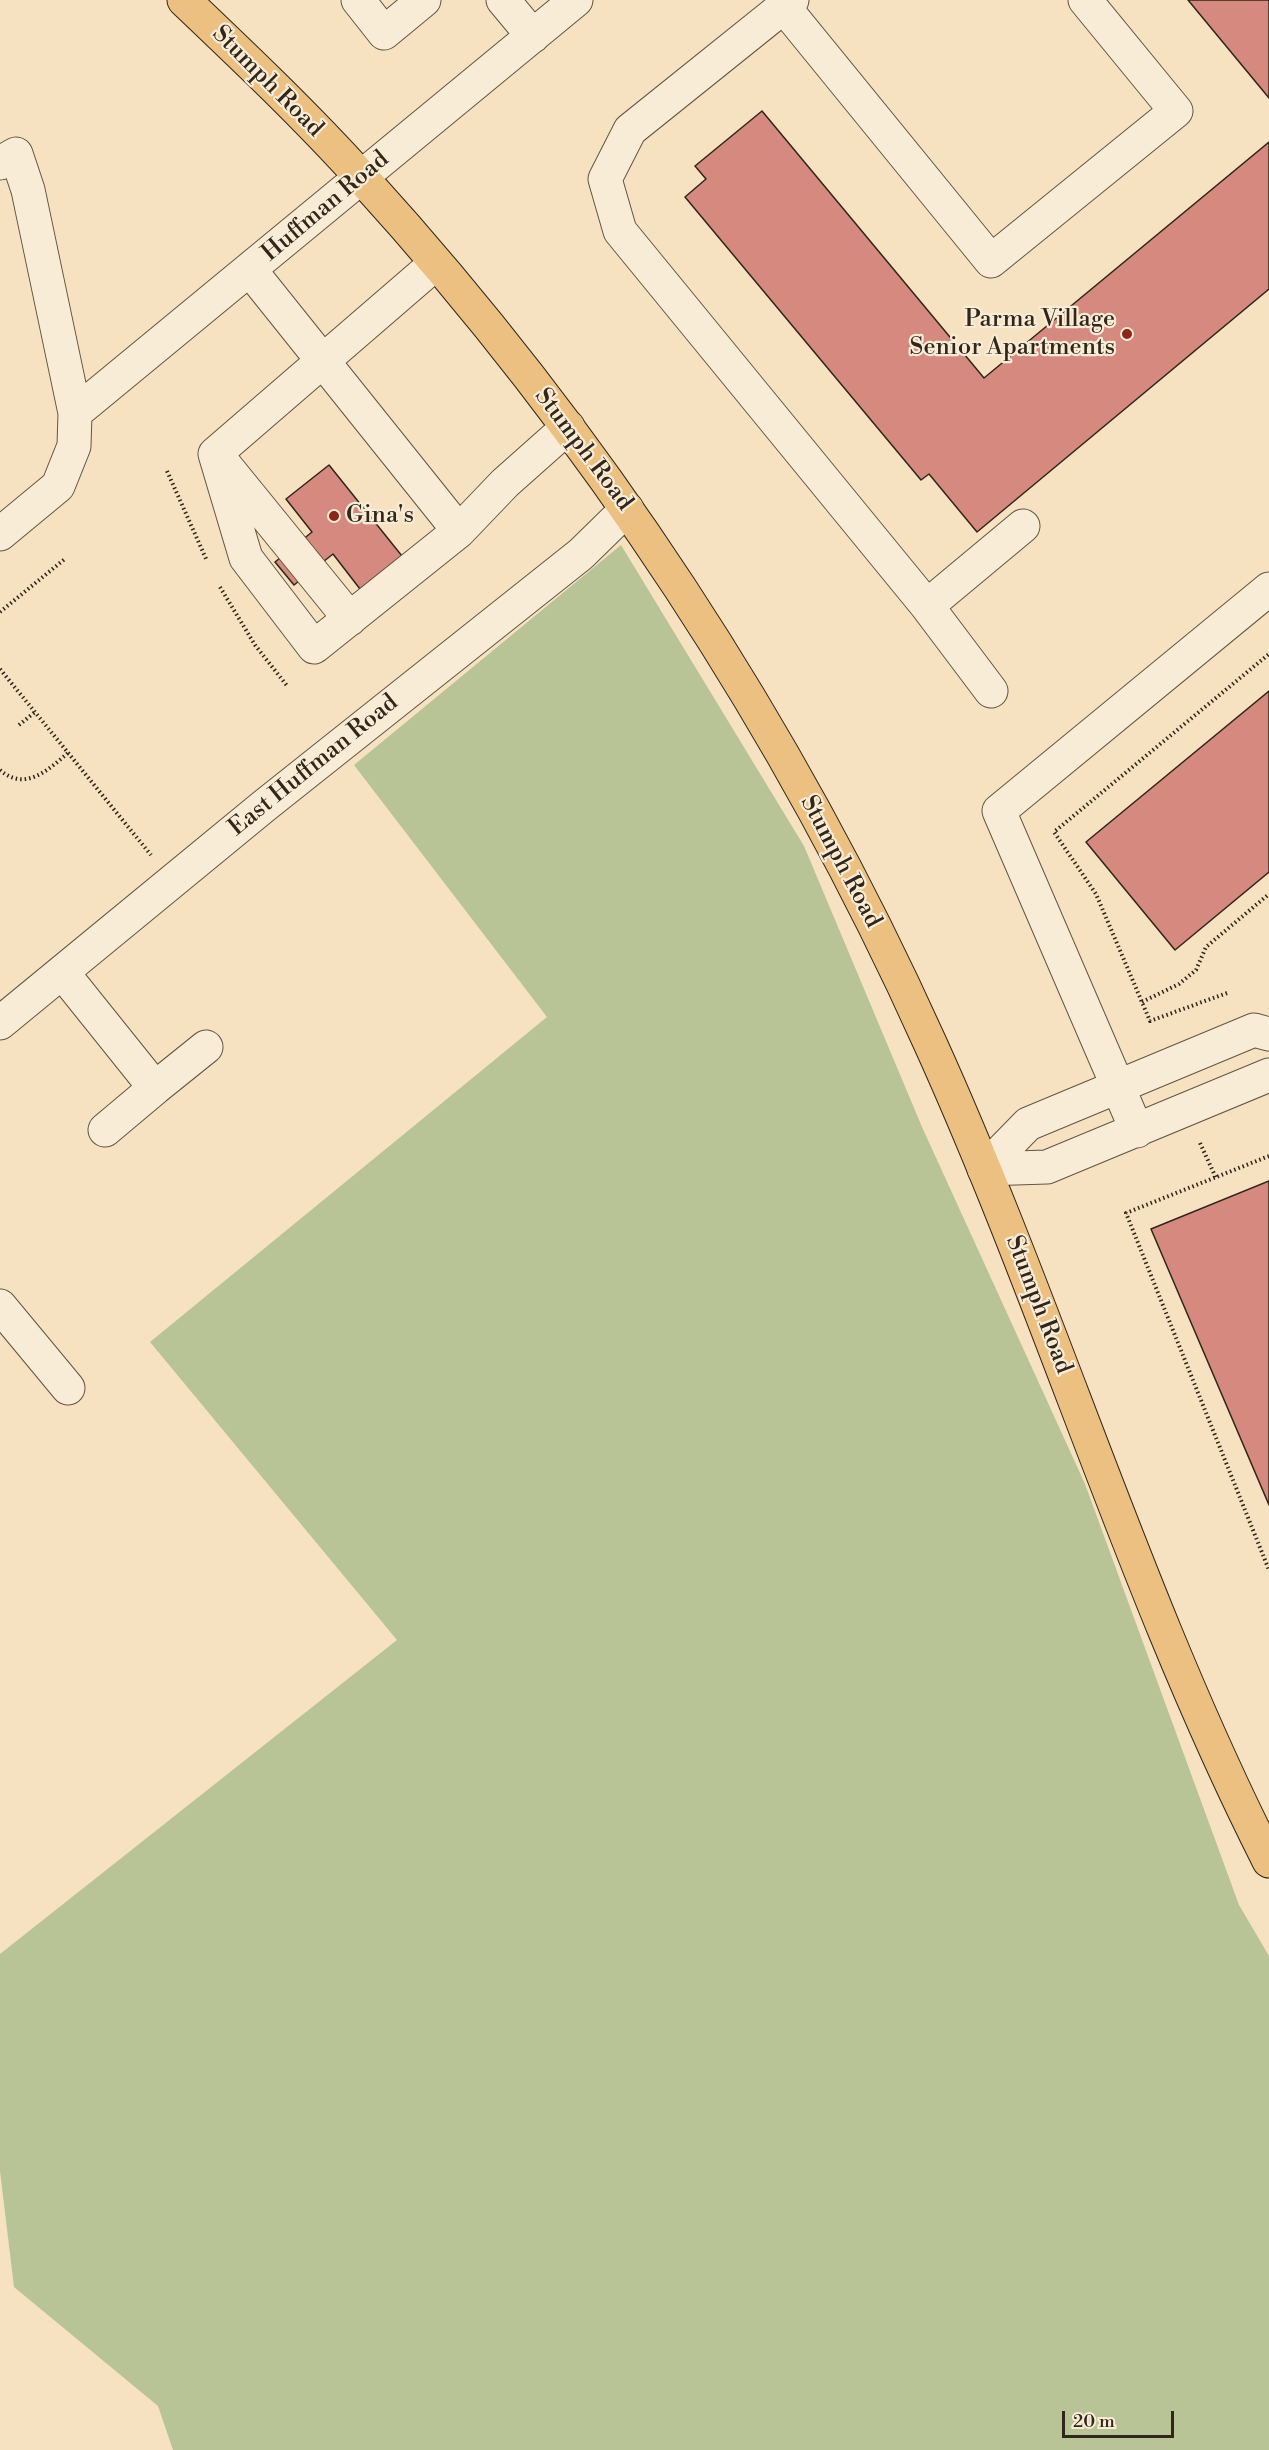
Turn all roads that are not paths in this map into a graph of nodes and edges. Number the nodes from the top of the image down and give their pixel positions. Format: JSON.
{"nodes":[{"id":1,"x":184,"y":0,"type":"edge"},
{"id":2,"x":358,"y":0,"type":"edge"},
{"id":3,"x":424,"y":0,"type":"edge"},
{"id":4,"x":503,"y":0,"type":"edge"},
{"id":5,"x":576,"y":0,"type":"edge"},
{"id":6,"x":1085,"y":0,"type":"edge"},
{"id":7,"x":788,"y":4,"type":"edge"},
{"id":8,"x":533,"y":36,"type":"junction"},
{"id":9,"x":0,"y":163,"type":"edge"},
{"id":10,"x":362,"y":177,"type":"junction"},
{"id":11,"x":435,"y":264,"type":"junction"},
{"id":12,"x":250,"y":270,"type":"junction"},
{"id":13,"x":323,"y":360,"type":"junction"},
{"id":14,"x":75,"y":413,"type":"junction"},
{"id":15,"x":568,"y":427,"type":"junction"},
{"id":16,"x":215,"y":454,"type":"junction"},
{"id":17,"x":627,"y":509,"type":"junction"},
{"id":18,"x":1023,"y":526,"type":"dead end"},
{"id":19,"x":459,"y":531,"type":"junction"},
{"id":20,"x":0,"y":534,"type":"edge"},
{"id":21,"x":1269,"y":589,"type":"edge"},
{"id":22,"x":927,"y":606,"type":"junction"},
{"id":23,"x":350,"y":619,"type":"junction"},
{"id":24,"x":991,"y":691,"type":"dead end"},
{"id":25,"x":62,"y":972,"type":"junction"},
{"id":26,"x":0,"y":1023,"type":"edge"},
{"id":27,"x":1269,"y":1034,"type":"edge"},
{"id":28,"x":206,"y":1047,"type":"dead end"},
{"id":29,"x":1269,"y":1075,"type":"edge"},
{"id":30,"x":1118,"y":1086,"type":"junction"},
{"id":31,"x":155,"y":1088,"type":"junction"},
{"id":32,"x":105,"y":1130,"type":"dead end"},
{"id":33,"x":1137,"y":1131,"type":"junction"},
{"id":34,"x":984,"y":1168,"type":"junction"},
{"id":35,"x":0,"y":1306,"type":"edge"},
{"id":36,"x":68,"y":1388,"type":"dead end"},
{"id":37,"x":1269,"y":1861,"type":"edge"}],
"edges":[{"from":1,"to":10,"type":"main road","name":"Stumph Road"},
{"from":2,"to":3,"type":"street"},
{"from":4,"to":8,"type":"street"},
{"from":5,"to":8,"type":"street","name":"Huffman Road"},
{"from":6,"to":7,"type":"street"},
{"from":7,"to":22,"type":"street"},
{"from":8,"to":10,"type":"street","name":"Huffman Road"},
{"from":9,"to":14,"type":"street"},
{"from":10,"to":11,"type":"main road","name":"Stumph Road"},
{"from":10,"to":12,"type":"street","name":"Huffman Road"},
{"from":11,"to":13,"type":"street"},
{"from":11,"to":15,"type":"main road","name":"Stumph Road"},
{"from":12,"to":13,"type":"street"},
{"from":12,"to":14,"type":"street","name":"Huffman Road"},
{"from":13,"to":16,"type":"street"},
{"from":13,"to":19,"type":"street"},
{"from":14,"to":20,"type":"street"},
{"from":15,"to":17,"type":"main road","name":"Stumph Road"},
{"from":15,"to":19,"type":"street"},
{"from":16,"to":23,"type":"street"},
{"from":16,"to":23,"type":"street"},
{"from":17,"to":25,"type":"street","name":"East Huffman Road"},
{"from":17,"to":34,"type":"main road","name":"Stumph Road"},
{"from":18,"to":22,"type":"street"},
{"from":19,"to":23,"type":"street"},
{"from":21,"to":30,"type":"street"},
{"from":22,"to":24,"type":"street"},
{"from":25,"to":26,"type":"street","name":"East Huffman Road"},
{"from":25,"to":31,"type":"street"},
{"from":27,"to":30,"type":"street"},
{"from":28,"to":31,"type":"street"},
{"from":29,"to":33,"type":"street"},
{"from":30,"to":33,"type":"street"},
{"from":30,"to":34,"type":"street"},
{"from":31,"to":32,"type":"street"},
{"from":33,"to":34,"type":"street"},
{"from":34,"to":37,"type":"main road","name":"Stumph Road"},
{"from":35,"to":36,"type":"street"}]}
